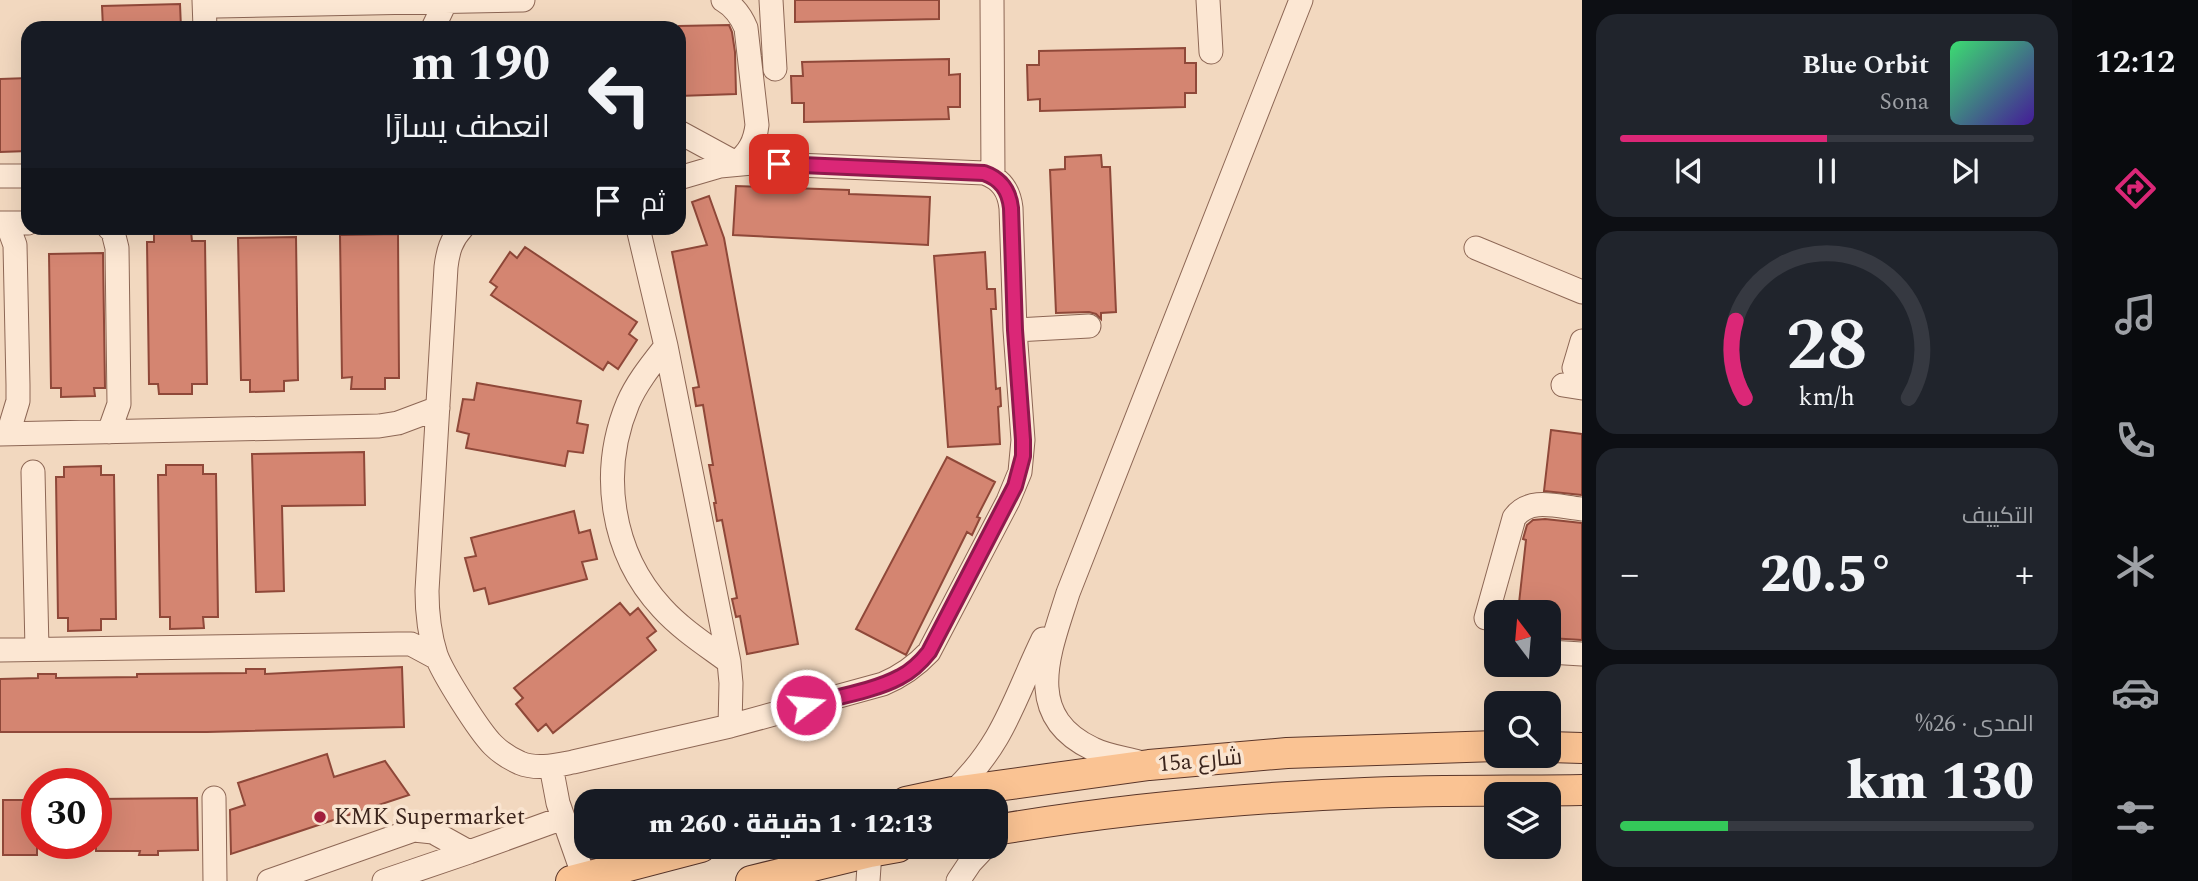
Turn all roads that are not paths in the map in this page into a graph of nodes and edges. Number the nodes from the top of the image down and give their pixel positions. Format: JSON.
{"nodes":[{"id":1,"x":523,"y":0,"type":"edge"},
{"id":2,"x":723,"y":0,"type":"edge"},
{"id":3,"x":771,"y":0,"type":"edge"},
{"id":4,"x":992,"y":0,"type":"edge"},
{"id":5,"x":1208,"y":0,"type":"edge"},
{"id":6,"x":1301,"y":0,"type":"edge"},
{"id":7,"x":211,"y":3,"type":"edge"},
{"id":8,"x":445,"y":3,"type":"junction"},
{"id":9,"x":207,"y":21,"type":"edge"},
{"id":10,"x":436,"y":21,"type":"edge"},
{"id":11,"x":1212,"y":52,"type":"dead end"},
{"id":12,"x":775,"y":69,"type":"dead end"},
{"id":13,"x":686,"y":136,"type":"edge"},
{"id":14,"x":736,"y":163,"type":"junction"},
{"id":15,"x":0,"y":176,"type":"edge"},
{"id":16,"x":21,"y":176,"type":"edge"},
{"id":17,"x":686,"y":176,"type":"edge"},
{"id":18,"x":993,"y":176,"type":"junction"},
{"id":19,"x":12,"y":223,"type":"edge"},
{"id":20,"x":114,"y":235,"type":"edge"},
{"id":21,"x":456,"y":235,"type":"edge"},
{"id":22,"x":640,"y":235,"type":"edge"},
{"id":23,"x":1476,"y":248,"type":"dead end"},
{"id":24,"x":1582,"y":292,"type":"edge"},
{"id":25,"x":1089,"y":326,"type":"dead end"},
{"id":26,"x":1015,"y":330,"type":"junction"},
{"id":27,"x":1582,"y":341,"type":"edge"},
{"id":28,"x":666,"y":346,"type":"junction"},
{"id":29,"x":1573,"y":380,"type":"edge"},
{"id":30,"x":438,"y":408,"type":"junction"},
{"id":31,"x":109,"y":432,"type":"junction"},
{"id":32,"x":4,"y":434,"type":"edge"},
{"id":33,"x":33,"y":472,"type":"dead end"},
{"id":34,"x":1582,"y":509,"type":"edge"},
{"id":35,"x":1068,"y":593,"type":"junction"},
{"id":36,"x":1491,"y":600,"type":"edge"},
{"id":37,"x":37,"y":649,"type":"junction"},
{"id":38,"x":0,"y":650,"type":"edge"},
{"id":39,"x":1561,"y":653,"type":"edge"},
{"id":40,"x":1582,"y":654,"type":"edge"},
{"id":41,"x":437,"y":658,"type":"junction"},
{"id":42,"x":729,"y":662,"type":"junction"},
{"id":43,"x":730,"y":726,"type":"junction"},
{"id":44,"x":1484,"y":746,"type":"edge"},
{"id":45,"x":1561,"y":747,"type":"edge"},
{"id":46,"x":1582,"y":748,"type":"edge"},
{"id":47,"x":1149,"y":765,"type":"junction"},
{"id":48,"x":551,"y":766,"type":"junction"},
{"id":49,"x":956,"y":789,"type":"edge"},
{"id":50,"x":975,"y":789,"type":"edge"},
{"id":51,"x":1582,"y":790,"type":"edge"},
{"id":52,"x":214,"y":799,"type":"dead end"},
{"id":53,"x":563,"y":818,"type":"junction"},
{"id":54,"x":1008,"y":824,"type":"edge"},
{"id":55,"x":1008,"y":827,"type":"edge"},
{"id":56,"x":469,"y":852,"type":"junction"},
{"id":57,"x":655,"y":859,"type":"edge"},
{"id":58,"x":867,"y":859,"type":"edge"},
{"id":59,"x":973,"y":859,"type":"edge"},
{"id":60,"x":578,"y":879,"type":"edge"},
{"id":61,"x":758,"y":880,"type":"edge"},
{"id":62,"x":215,"y":881,"type":"edge"},
{"id":63,"x":270,"y":881,"type":"edge"},
{"id":64,"x":384,"y":881,"type":"edge"},
{"id":65,"x":958,"y":881,"type":"edge"}],
"edges":[{"from":1,"to":8,"type":"street"},
{"from":2,"to":14,"type":"street"},
{"from":3,"to":12,"type":"street"},
{"from":4,"to":18,"type":"street"},
{"from":5,"to":11,"type":"street"},
{"from":6,"to":35,"type":"street"},
{"from":7,"to":8,"type":"street"},
{"from":7,"to":9,"type":"street"},
{"from":8,"to":10,"type":"street"},
{"from":13,"to":14,"type":"street"},
{"from":14,"to":17,"type":"street"},
{"from":14,"to":18,"type":"street"},
{"from":15,"to":16,"type":"street"},
{"from":18,"to":26,"type":"street"},
{"from":19,"to":32,"type":"street"},
{"from":20,"to":31,"type":"street"},
{"from":21,"to":30,"type":"street"},
{"from":22,"to":28,"type":"street"},
{"from":23,"to":24,"type":"street"},
{"from":25,"to":26,"type":"street"},
{"from":26,"to":43,"type":"street"},
{"from":27,"to":29,"type":"street"},
{"from":28,"to":42,"type":"street"},
{"from":28,"to":42,"type":"street"},
{"from":30,"to":31,"type":"street"},
{"from":30,"to":41,"type":"street"},
{"from":31,"to":32,"type":"street"},
{"from":33,"to":37,"type":"street"},
{"from":34,"to":36,"type":"street"},
{"from":35,"to":47,"type":"street"},
{"from":35,"to":49,"type":"street"},
{"from":37,"to":38,"type":"street"},
{"from":37,"to":41,"type":"street"},
{"from":39,"to":40,"type":"street"},
{"from":41,"to":48,"type":"street"},
{"from":42,"to":43,"type":"street"},
{"from":43,"to":48,"type":"street"},
{"from":44,"to":47,"type":"main road","name":"15a شارع"},
{"from":45,"to":46,"type":"main road"},
{"from":47,"to":50,"type":"main road","name":"15a شارع"},
{"from":47,"to":54,"type":"main road"},
{"from":48,"to":53,"type":"street"},
{"from":51,"to":55,"type":"main road","name":"15a شارع"},
{"from":52,"to":62,"type":"street"},
{"from":53,"to":56,"type":"street"},
{"from":53,"to":60,"type":"street"},
{"from":56,"to":63,"type":"street"},
{"from":56,"to":64,"type":"street"},
{"from":57,"to":60,"type":"main road"},
{"from":58,"to":61,"type":"main road"},
{"from":59,"to":65,"type":"street"}]}
